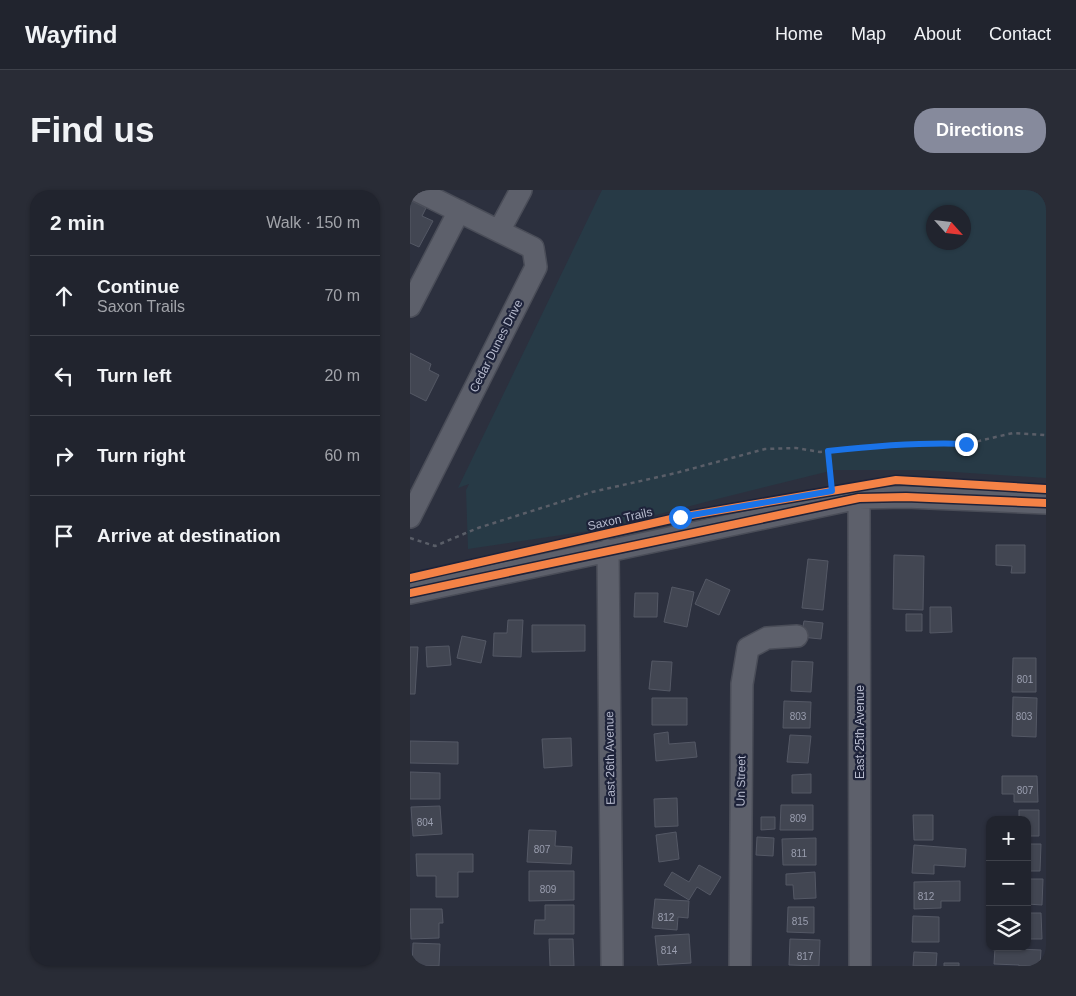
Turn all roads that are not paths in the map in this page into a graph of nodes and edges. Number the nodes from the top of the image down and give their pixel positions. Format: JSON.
{"nodes":[{"id":1,"x":416,"y":190,"type":"edge"},
{"id":2,"x":521,"y":190,"type":"edge"},
{"id":3,"x":459,"y":210,"type":"junction"},
{"id":4,"x":499,"y":231,"type":"junction"},
{"id":5,"x":410,"y":306,"type":"edge"},
{"id":6,"x":850,"y":494,"type":"junction"},
{"id":7,"x":1046,"y":503,"type":"edge"},
{"id":8,"x":410,"y":516,"type":"edge"},
{"id":9,"x":608,"y":550,"type":"junction"},
{"id":10,"x":410,"y":593,"type":"edge"},
{"id":11,"x":798,"y":636,"type":"dead end"},
{"id":12,"x":612,"y":966,"type":"edge"},
{"id":13,"x":740,"y":966,"type":"edge"},
{"id":14,"x":860,"y":966,"type":"edge"}],
"edges":[{"from":1,"to":3,"type":"street","name":"Cedar Dunes Drive"},
{"from":2,"to":4,"type":"street"},
{"from":3,"to":4,"type":"street","name":"Cedar Dunes Drive"},
{"from":3,"to":5,"type":"street"},
{"from":4,"to":8,"type":"street","name":"Cedar Dunes Drive"},
{"from":6,"to":7,"type":"street"},
{"from":6,"to":9,"type":"street"},
{"from":6,"to":14,"type":"street","name":"East 25th Avenue"},
{"from":9,"to":10,"type":"street"},
{"from":9,"to":12,"type":"street","name":"East 26th Avenue"},
{"from":11,"to":13,"type":"street","name":"Un Street"}]}
